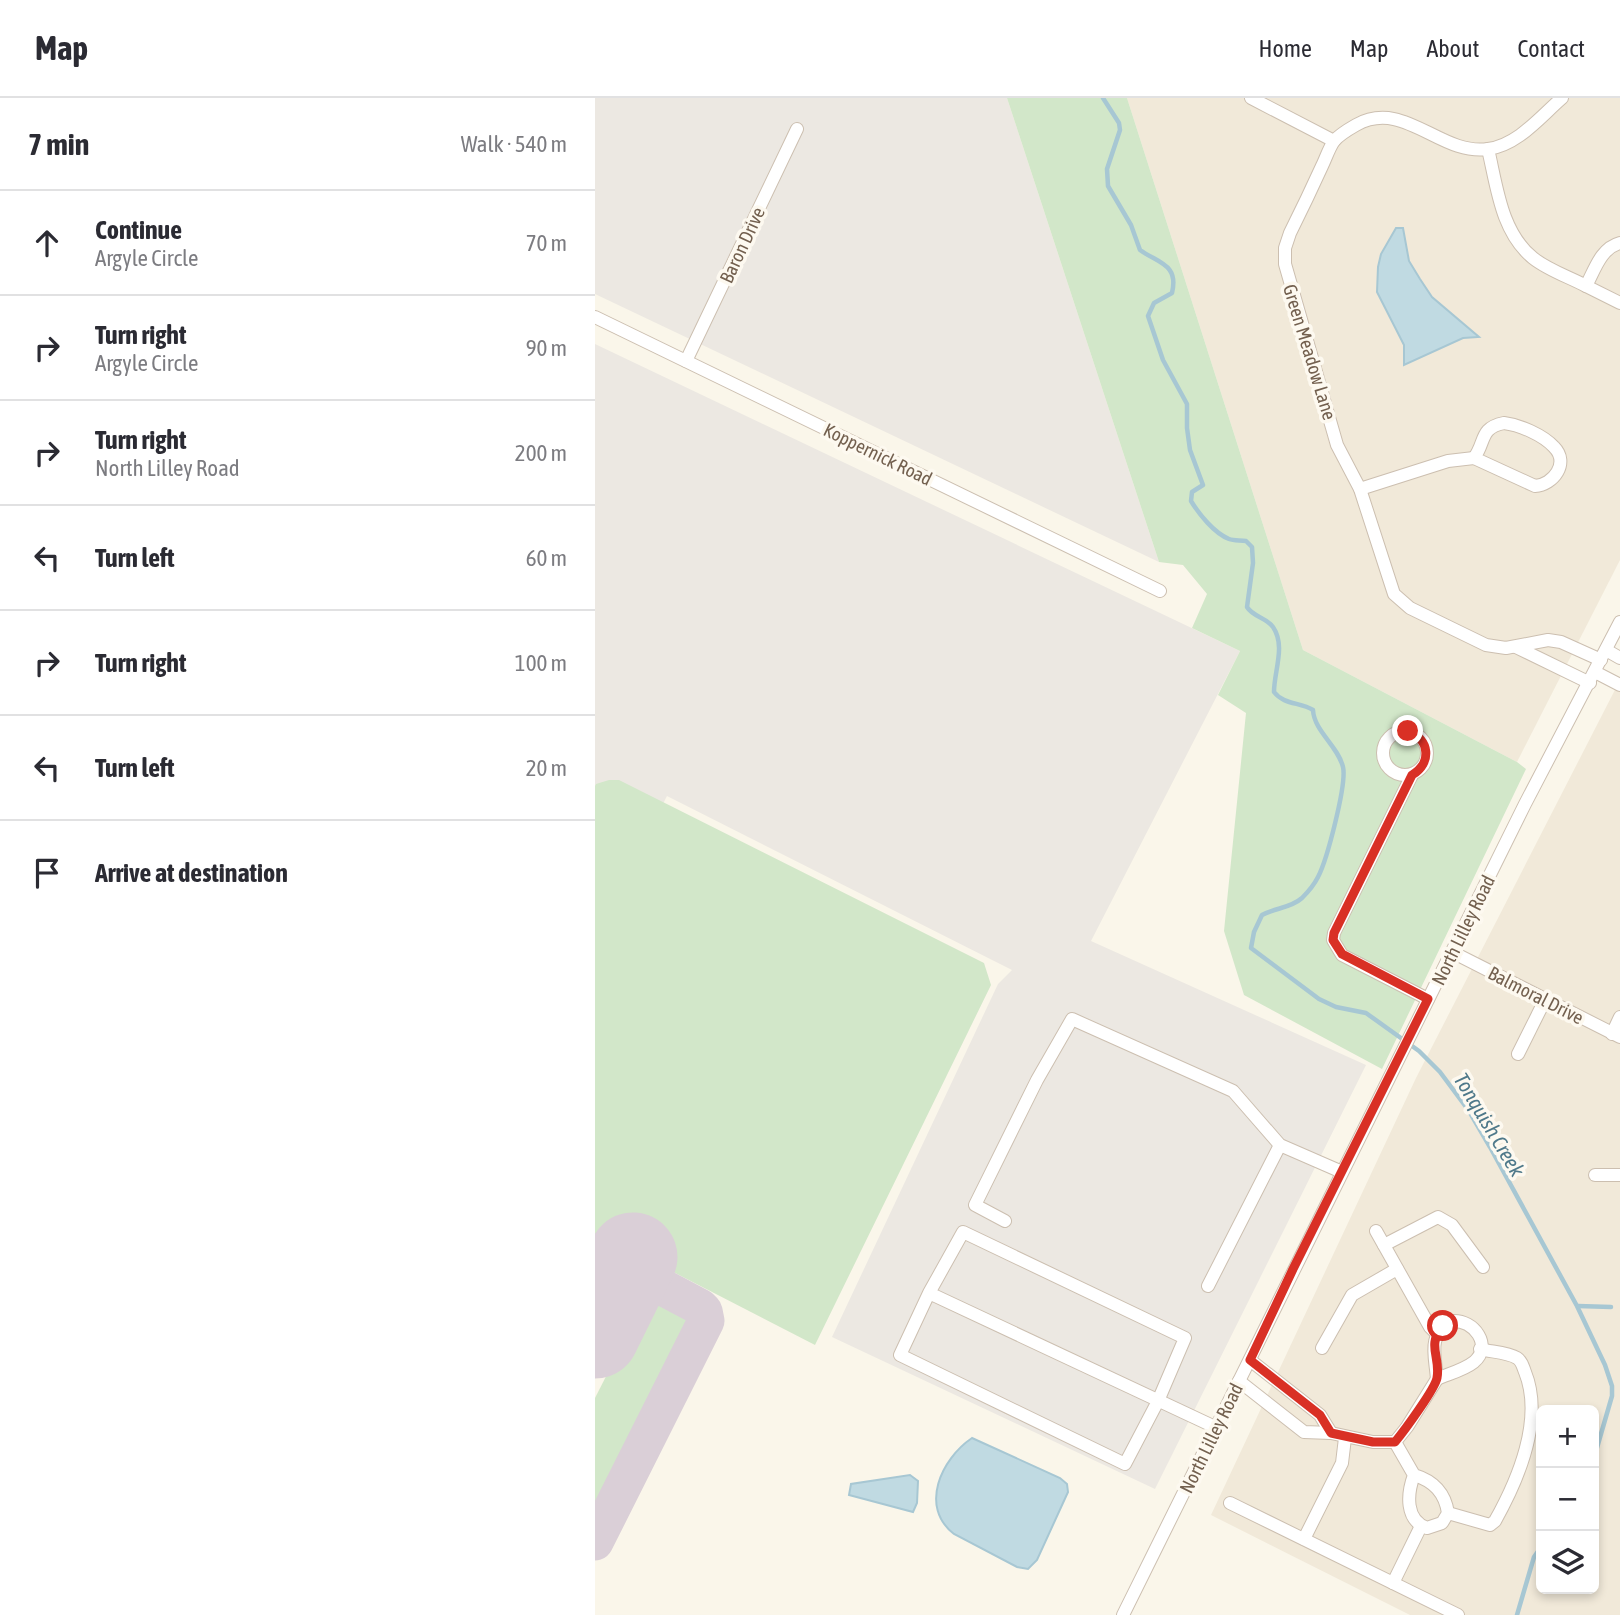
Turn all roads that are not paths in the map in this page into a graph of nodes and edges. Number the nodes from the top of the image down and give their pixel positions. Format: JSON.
{"nodes":[{"id":1,"x":1251,"y":98,"type":"edge"},
{"id":2,"x":1562,"y":98,"type":"edge"},
{"id":3,"x":797,"y":129,"type":"dead end"},
{"id":4,"x":1334,"y":141,"type":"junction"},
{"id":5,"x":1488,"y":149,"type":"junction"},
{"id":6,"x":1620,"y":243,"type":"edge"},
{"id":7,"x":1586,"y":286,"type":"junction"},
{"id":8,"x":1620,"y":303,"type":"edge"},
{"id":9,"x":595,"y":317,"type":"edge"},
{"id":10,"x":686,"y":361,"type":"junction"},
{"id":11,"x":1474,"y":458,"type":"junction"},
{"id":12,"x":1360,"y":489,"type":"junction"},
{"id":13,"x":1160,"y":591,"type":"dead end"},
{"id":14,"x":1620,"y":622,"type":"edge"},
{"id":15,"x":1516,"y":647,"type":"junction"},
{"id":16,"x":1604,"y":655,"type":"junction"},
{"id":17,"x":1620,"y":657,"type":"edge"},
{"id":18,"x":1593,"y":678,"type":"junction"},
{"id":19,"x":1620,"y":685,"type":"edge"},
{"id":20,"x":1412,"y":775,"type":"dead end"},
{"id":21,"x":1452,"y":952,"type":"junction"},
{"id":22,"x":1428,"y":999,"type":"junction"},
{"id":23,"x":1545,"y":1000,"type":"junction"},
{"id":24,"x":1620,"y":1017,"type":"edge"},
{"id":25,"x":1616,"y":1036,"type":"edge"},
{"id":26,"x":1518,"y":1054,"type":"dead end"},
{"id":27,"x":1280,"y":1145,"type":"junction"},
{"id":28,"x":1342,"y":1172,"type":"junction"},
{"id":29,"x":1595,"y":1175,"type":"dead end"},
{"id":30,"x":1620,"y":1175,"type":"edge"},
{"id":31,"x":1005,"y":1221,"type":"dead end"},
{"id":32,"x":1376,"y":1231,"type":"dead end"},
{"id":33,"x":1384,"y":1245,"type":"junction"},
{"id":34,"x":1483,"y":1267,"type":"dead end"},
{"id":35,"x":1397,"y":1269,"type":"junction"},
{"id":36,"x":1208,"y":1286,"type":"dead end"},
{"id":37,"x":929,"y":1293,"type":"junction"},
{"id":38,"x":1436,"y":1333,"type":"junction"},
{"id":39,"x":1322,"y":1348,"type":"dead end"},
{"id":40,"x":1480,"y":1349,"type":"junction"},
{"id":41,"x":1250,"y":1360,"type":"junction"},
{"id":42,"x":1437,"y":1379,"type":"junction"},
{"id":43,"x":1239,"y":1381,"type":"junction"},
{"id":44,"x":1158,"y":1401,"type":"junction"},
{"id":45,"x":1215,"y":1427,"type":"junction"},
{"id":46,"x":1331,"y":1433,"type":"junction"},
{"id":47,"x":1345,"y":1438,"type":"junction"},
{"id":48,"x":1395,"y":1442,"type":"junction"},
{"id":49,"x":1414,"y":1475,"type":"junction"},
{"id":50,"x":1230,"y":1503,"type":"dead end"},
{"id":51,"x":1448,"y":1513,"type":"junction"},
{"id":52,"x":1421,"y":1525,"type":"junction"},
{"id":53,"x":1304,"y":1539,"type":"junction"},
{"id":54,"x":1393,"y":1583,"type":"junction"},
{"id":55,"x":1123,"y":1615,"type":"edge"},
{"id":56,"x":1458,"y":1615,"type":"edge"}],
"edges":[{"from":1,"to":4,"type":"street"},
{"from":2,"to":5,"type":"street"},
{"from":3,"to":10,"type":"street","name":"Baron Drive"},
{"from":4,"to":5,"type":"street"},
{"from":4,"to":12,"type":"street","name":"Green Meadow Lane"},
{"from":5,"to":7,"type":"street"},
{"from":6,"to":7,"type":"street"},
{"from":7,"to":8,"type":"street"},
{"from":9,"to":10,"type":"street","name":"Koppernick Road"},
{"from":10,"to":13,"type":"street","name":"Koppernick Road"},
{"from":11,"to":11,"type":"street"},
{"from":11,"to":12,"type":"street"},
{"from":12,"to":15,"type":"street","name":"Green Meadow Lane"},
{"from":14,"to":16,"type":"street","name":"North Lilley Road"},
{"from":15,"to":16,"type":"street","name":"Green Meadow Lane"},
{"from":15,"to":18,"type":"street"},
{"from":16,"to":17,"type":"street","name":"Green Meadow Lane"},
{"from":16,"to":18,"type":"street","name":"North Lilley Road"},
{"from":18,"to":19,"type":"street"},
{"from":18,"to":21,"type":"street","name":"North Lilley Road"},
{"from":20,"to":22,"type":"street"},
{"from":21,"to":22,"type":"street","name":"North Lilley Road"},
{"from":21,"to":23,"type":"street","name":"Balmoral Drive"},
{"from":22,"to":28,"type":"street","name":"North Lilley Road"},
{"from":23,"to":25,"type":"street","name":"Balmoral Drive"},
{"from":23,"to":26,"type":"street"},
{"from":24,"to":25,"type":"street"},
{"from":27,"to":28,"type":"street"},
{"from":27,"to":31,"type":"street"},
{"from":27,"to":36,"type":"street"},
{"from":28,"to":41,"type":"street","name":"North Lilley Road"},
{"from":29,"to":30,"type":"street"},
{"from":32,"to":33,"type":"street"},
{"from":33,"to":34,"type":"street"},
{"from":33,"to":35,"type":"street"},
{"from":35,"to":38,"type":"street"},
{"from":35,"to":39,"type":"street"},
{"from":37,"to":44,"type":"street"},
{"from":37,"to":44,"type":"street"},
{"from":37,"to":44,"type":"street"},
{"from":38,"to":40,"type":"street"},
{"from":38,"to":42,"type":"street"},
{"from":40,"to":42,"type":"street"},
{"from":40,"to":51,"type":"street"},
{"from":41,"to":43,"type":"street","name":"North Lilley Road"},
{"from":41,"to":46,"type":"street"},
{"from":42,"to":48,"type":"street"},
{"from":43,"to":45,"type":"street","name":"North Lilley Road"},
{"from":43,"to":46,"type":"street"},
{"from":44,"to":45,"type":"street"},
{"from":45,"to":55,"type":"street","name":"North Lilley Road"},
{"from":46,"to":47,"type":"street"},
{"from":47,"to":48,"type":"street"},
{"from":47,"to":53,"type":"street"},
{"from":48,"to":49,"type":"street"},
{"from":49,"to":51,"type":"street"},
{"from":49,"to":52,"type":"street"},
{"from":50,"to":53,"type":"street"},
{"from":51,"to":52,"type":"street"},
{"from":52,"to":54,"type":"street"},
{"from":53,"to":54,"type":"street"},
{"from":54,"to":56,"type":"street"}]}
